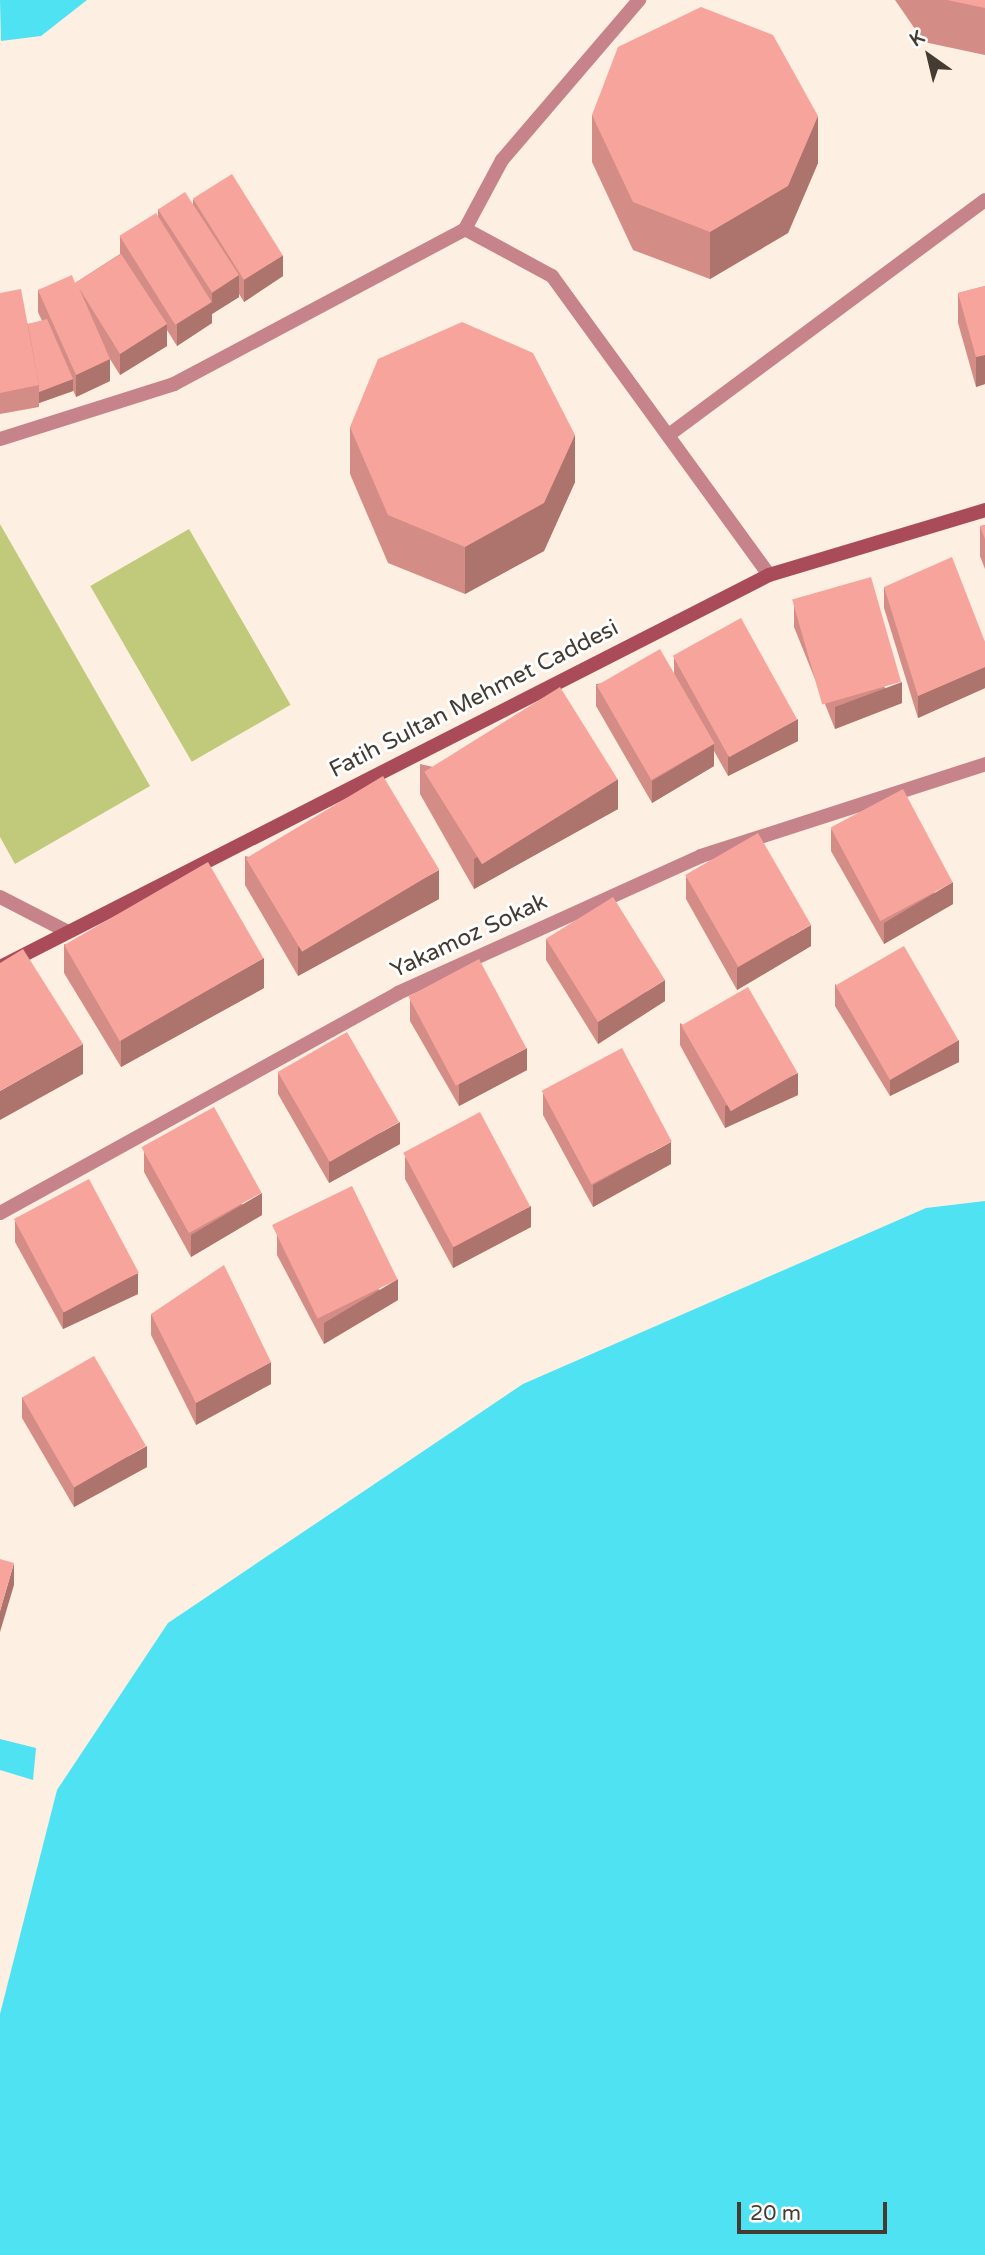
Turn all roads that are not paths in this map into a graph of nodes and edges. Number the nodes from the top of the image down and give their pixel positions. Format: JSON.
{"nodes":[{"id":1,"x":639,"y":0,"type":"edge"},
{"id":2,"x":985,"y":200,"type":"edge"},
{"id":3,"x":465,"y":229,"type":"junction"},
{"id":4,"x":670,"y":433,"type":"junction"},
{"id":5,"x":0,"y":439,"type":"edge"},
{"id":6,"x":985,"y":510,"type":"edge"},
{"id":7,"x":769,"y":575,"type":"junction"},
{"id":8,"x":985,"y":764,"type":"edge"},
{"id":9,"x":0,"y":897,"type":"edge"},
{"id":10,"x":68,"y":932,"type":"junction"},
{"id":11,"x":0,"y":967,"type":"edge"},
{"id":12,"x":0,"y":1213,"type":"edge"}],
"edges":[{"from":1,"to":3,"type":"street"},
{"from":2,"to":4,"type":"street"},
{"from":3,"to":4,"type":"street"},
{"from":3,"to":5,"type":"street"},
{"from":4,"to":7,"type":"street"},
{"from":6,"to":7,"type":"street","name":"Fatih Sultan Mehmet Caddesi"},
{"from":7,"to":10,"type":"street","name":"Fatih Sultan Mehmet Caddesi"},
{"from":8,"to":12,"type":"street","name":"Yakamoz Sokak"},
{"from":9,"to":10,"type":"street"},
{"from":10,"to":11,"type":"street","name":"Fatih Sultan Mehmet Caddesi"}]}
